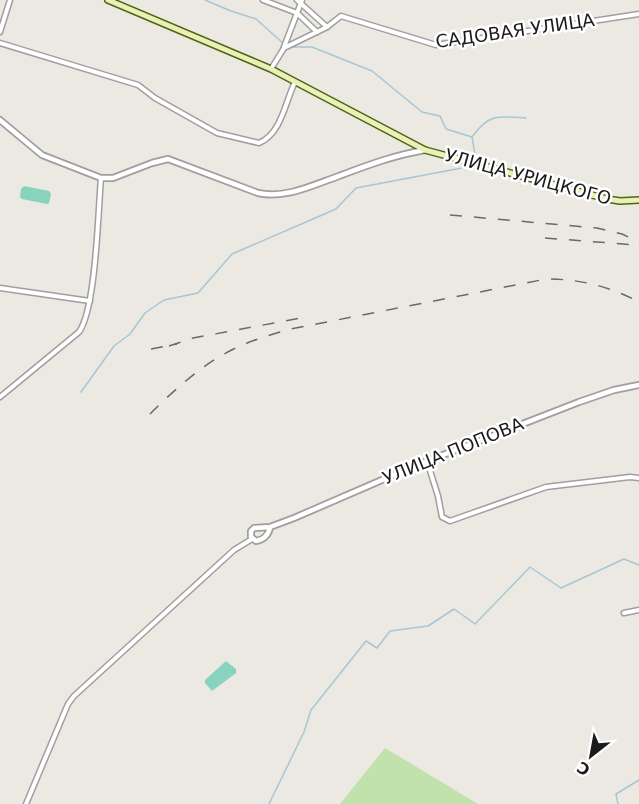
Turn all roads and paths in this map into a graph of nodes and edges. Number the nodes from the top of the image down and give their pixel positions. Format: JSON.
{"nodes":[{"id":1,"x":10,"y":0,"type":"edge"},
{"id":2,"x":108,"y":0,"type":"edge"},
{"id":3,"x":263,"y":0,"type":"edge"},
{"id":4,"x":300,"y":1,"type":"edge"},
{"id":5,"x":297,"y":13,"type":"junction"},
{"id":6,"x":639,"y":14,"type":"edge"},
{"id":7,"x":327,"y":27,"type":"junction"},
{"id":8,"x":0,"y":32,"type":"edge"},
{"id":9,"x":318,"y":32,"type":"junction"},
{"id":10,"x":0,"y":43,"type":"edge"},
{"id":11,"x":284,"y":48,"type":"junction"},
{"id":12,"x":272,"y":69,"type":"junction"},
{"id":13,"x":295,"y":81,"type":"junction"},
{"id":14,"x":0,"y":120,"type":"edge"},
{"id":15,"x":425,"y":150,"type":"junction"},
{"id":16,"x":101,"y":178,"type":"junction"},
{"id":17,"x":639,"y":200,"type":"edge"},
{"id":18,"x":0,"y":288,"type":"edge"},
{"id":19,"x":90,"y":301,"type":"junction"},
{"id":20,"x":639,"y":385,"type":"edge"},
{"id":21,"x":0,"y":397,"type":"edge"},
{"id":22,"x":427,"y":461,"type":"junction"},
{"id":23,"x":639,"y":478,"type":"edge"},
{"id":24,"x":270,"y":527,"type":"junction"},
{"id":25,"x":252,"y":539,"type":"junction"},
{"id":26,"x":639,"y":610,"type":"edge"},
{"id":27,"x":624,"y":613,"type":"dead end"},
{"id":28,"x":26,"y":804,"type":"edge"}],
"edges":[{"from":1,"to":8,"type":"street"},
{"from":2,"to":12,"type":"main road","name":"УЛИЦА УРИЦКОГО"},
{"from":3,"to":5,"type":"street"},
{"from":4,"to":5,"type":"street"},
{"from":4,"to":7,"type":"street"},
{"from":5,"to":9,"type":"street"},
{"from":5,"to":11,"type":"street"},
{"from":6,"to":7,"type":"street","name":"САДОВАЯ УЛИЦА"},
{"from":7,"to":9,"type":"street","name":"САДОВАЯ УЛИЦА"},
{"from":9,"to":11,"type":"street","name":"САДОВАЯ УЛИЦА"},
{"from":10,"to":13,"type":"street"},
{"from":11,"to":12,"type":"street"},
{"from":12,"to":13,"type":"main road","name":"УЛИЦА УРИЦКОГО"},
{"from":13,"to":15,"type":"main road","name":"УЛИЦА УРИЦКОГО"},
{"from":14,"to":16,"type":"street"},
{"from":15,"to":16,"type":"street"},
{"from":15,"to":17,"type":"main road","name":"УЛИЦА УРИЦКОГО"},
{"from":16,"to":19,"type":"street"},
{"from":18,"to":19,"type":"street"},
{"from":19,"to":21,"type":"street"},
{"from":20,"to":22,"type":"street","name":"УЛИЦА ПОПОВА"},
{"from":22,"to":23,"type":"street"},
{"from":22,"to":24,"type":"street","name":"УЛИЦА ПОПОВА"},
{"from":24,"to":25,"type":"street","name":"УЛИЦА ПОПОВА"},
{"from":24,"to":25,"type":"street","name":"УЛИЦА ПОПОВА"},
{"from":25,"to":28,"type":"street","name":"УЛИЦА ПОПОВА"},
{"from":26,"to":27,"type":"street"}]}
